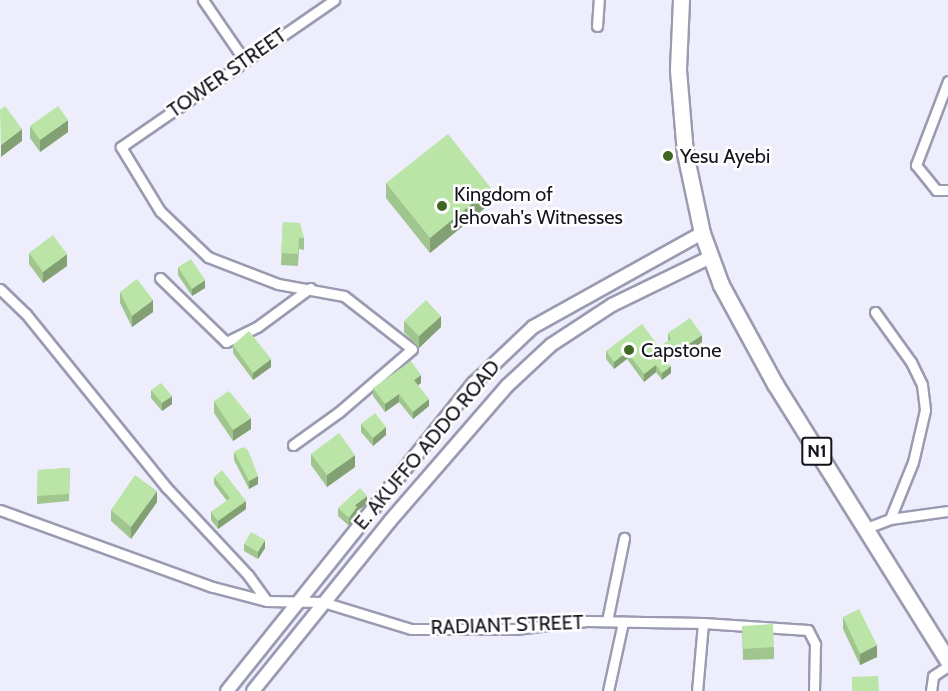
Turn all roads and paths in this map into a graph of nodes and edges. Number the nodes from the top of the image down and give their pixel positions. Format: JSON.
{"nodes":[{"id":1,"x":203,"y":0,"type":"edge"},
{"id":2,"x":334,"y":0,"type":"edge"},
{"id":3,"x":599,"y":0,"type":"edge"},
{"id":4,"x":681,"y":0,"type":"edge"},
{"id":5,"x":597,"y":26,"type":"dead end"},
{"id":6,"x":245,"y":61,"type":"junction"},
{"id":7,"x":948,"y":81,"type":"edge"},
{"id":8,"x":948,"y":190,"type":"edge"},
{"id":9,"x":702,"y":233,"type":"junction"},
{"id":10,"x":711,"y":257,"type":"junction"},
{"id":11,"x":160,"y":278,"type":"dead end"},
{"id":12,"x":310,"y":288,"type":"junction"},
{"id":13,"x":0,"y":289,"type":"edge"},
{"id":14,"x":875,"y":312,"type":"dead end"},
{"id":15,"x":293,"y":445,"type":"dead end"},
{"id":16,"x":0,"y":510,"type":"edge"},
{"id":17,"x":948,"y":511,"type":"edge"},
{"id":18,"x":890,"y":519,"type":"junction"},
{"id":19,"x":864,"y":529,"type":"junction"},
{"id":20,"x":624,"y":538,"type":"dead end"},
{"id":21,"x":267,"y":601,"type":"junction"},
{"id":22,"x":298,"y":602,"type":"junction"},
{"id":23,"x":323,"y":602,"type":"junction"},
{"id":24,"x":607,"y":621,"type":"junction"},
{"id":25,"x":623,"y":622,"type":"junction"},
{"id":26,"x":704,"y":623,"type":"junction"},
{"id":27,"x":948,"y":661,"type":"edge"},
{"id":28,"x":948,"y":666,"type":"edge"},
{"id":29,"x":227,"y":691,"type":"edge"},
{"id":30,"x":253,"y":691,"type":"edge"},
{"id":31,"x":608,"y":691,"type":"edge"},
{"id":32,"x":697,"y":691,"type":"edge"},
{"id":33,"x":814,"y":691,"type":"edge"},
{"id":34,"x":931,"y":691,"type":"edge"}],
"edges":[{"from":1,"to":6,"type":"street"},
{"from":2,"to":6,"type":"street","name":"TOWER STREET"},
{"from":3,"to":5,"type":"street"},
{"from":4,"to":9,"type":"highway","number":"N1"},
{"from":6,"to":12,"type":"street","name":"TOWER STREET"},
{"from":7,"to":8,"type":"street"},
{"from":9,"to":10,"type":"highway","number":"N1"},
{"from":9,"to":22,"type":"main road","name":"E. AKUFFO ADDO ROAD"},
{"from":10,"to":19,"type":"highway","number":"N1"},
{"from":10,"to":23,"type":"main road","name":"E. AKUFFO ADDO ROAD"},
{"from":11,"to":12,"type":"street"},
{"from":12,"to":15,"type":"street"},
{"from":13,"to":21,"type":"street"},
{"from":14,"to":18,"type":"street"},
{"from":16,"to":21,"type":"street","name":"RADIANT STREET"},
{"from":17,"to":18,"type":"street"},
{"from":18,"to":19,"type":"street"},
{"from":19,"to":27,"type":"highway","number":"N1"},
{"from":20,"to":24,"type":"street"},
{"from":21,"to":22,"type":"street","name":"RADIANT STREET"},
{"from":22,"to":23,"type":"street","name":"RADIANT STREET"},
{"from":22,"to":29,"type":"main road","name":"E. AKUFFO ADDO ROAD"},
{"from":23,"to":24,"type":"street","name":"RADIANT STREET"},
{"from":23,"to":30,"type":"main road","name":"E. AKUFFO ADDO ROAD"},
{"from":24,"to":25,"type":"street","name":"RADIANT STREET"},
{"from":25,"to":26,"type":"street","name":"RADIANT STREET"},
{"from":25,"to":31,"type":"street"},
{"from":26,"to":32,"type":"street"},
{"from":26,"to":33,"type":"street","name":"RADIANT STREET"},
{"from":28,"to":34,"type":"street"}]}
